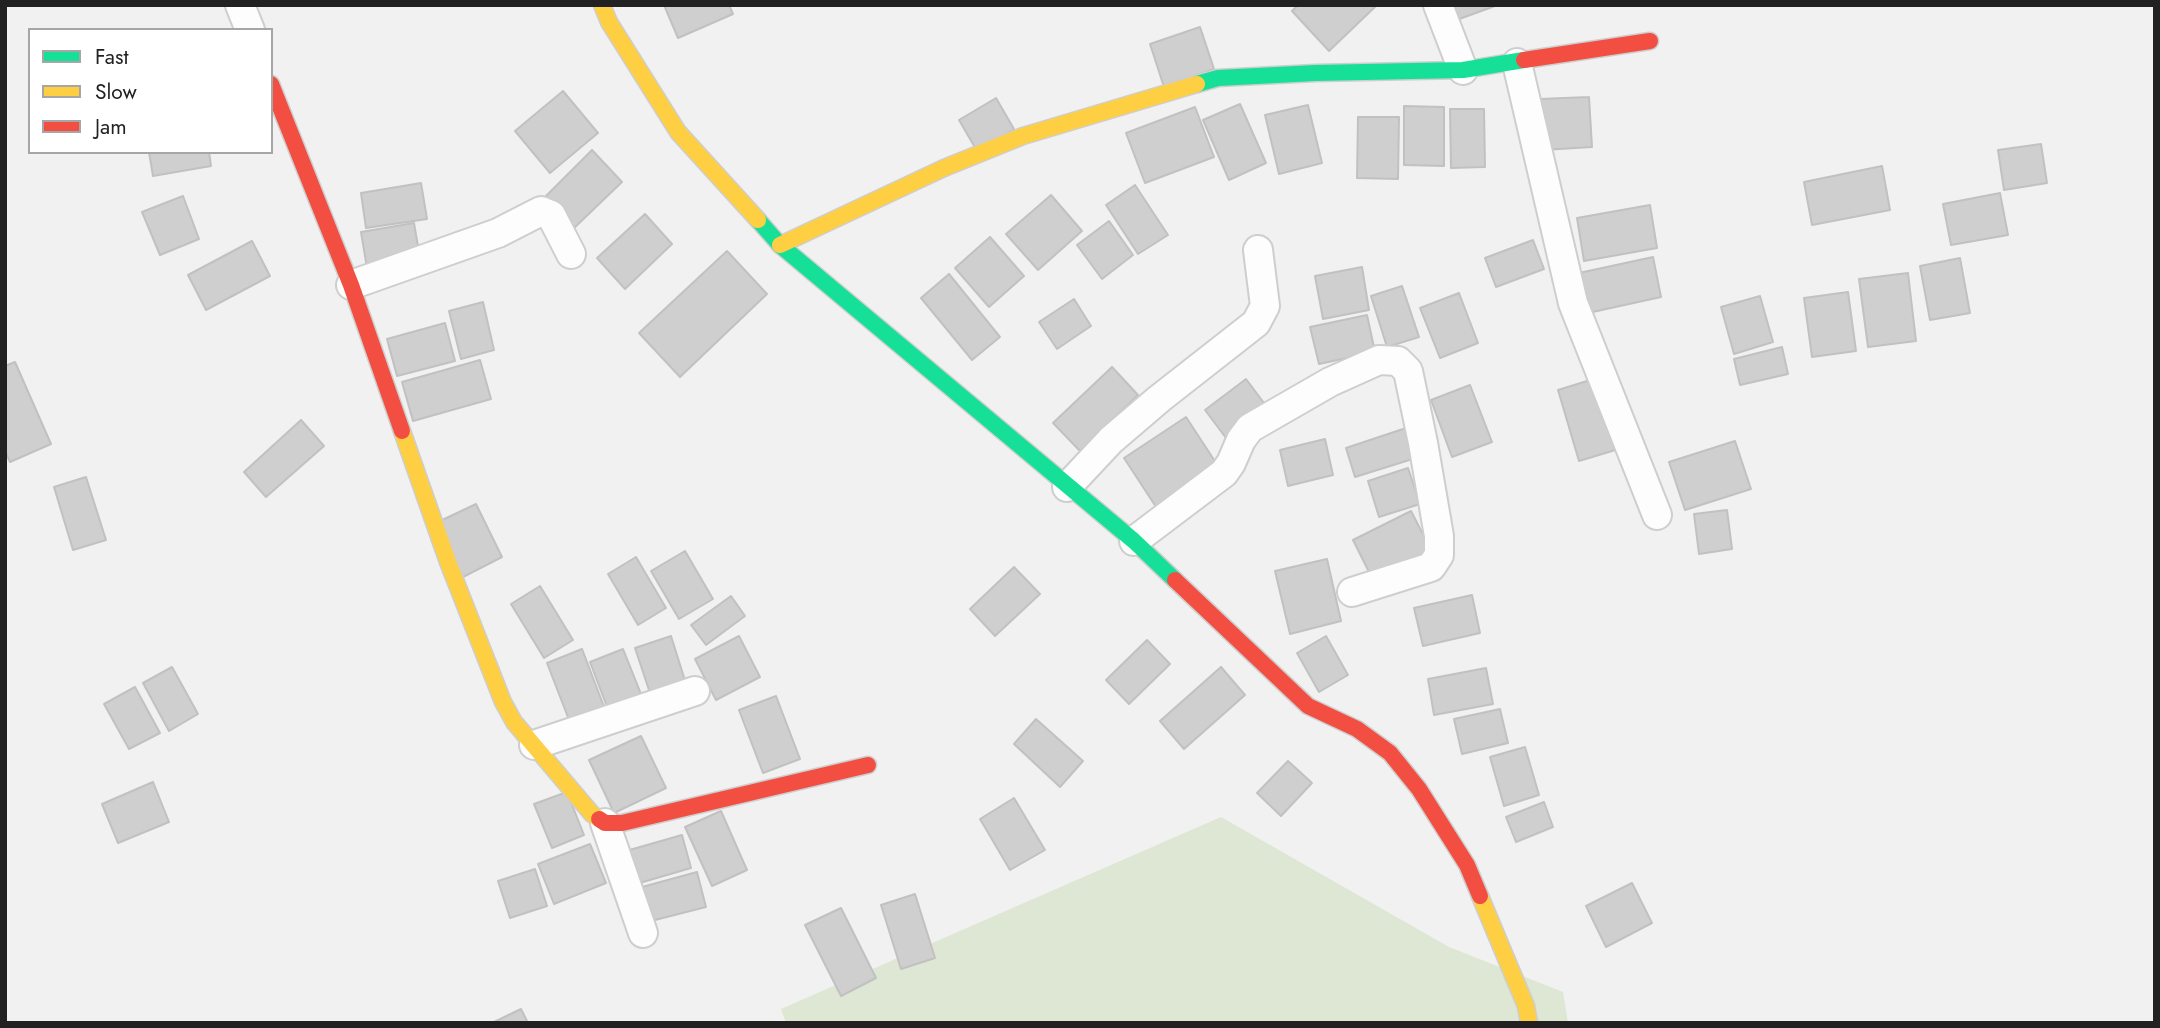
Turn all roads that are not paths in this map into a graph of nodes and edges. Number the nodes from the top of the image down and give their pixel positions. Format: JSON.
{"nodes":[{"id":1,"x":240,"y":5,"type":"edge"},
{"id":2,"x":602,"y":5,"type":"edge"},
{"id":3,"x":1438,"y":5,"type":"edge"},
{"id":4,"x":249,"y":28,"type":"edge"},
{"id":5,"x":1650,"y":41,"type":"dead end"},
{"id":6,"x":1517,"y":63,"type":"junction"},
{"id":7,"x":1463,"y":70,"type":"junction"},
{"id":8,"x":273,"y":89,"type":"edge"},
{"id":9,"x":780,"y":245,"type":"junction"},
{"id":10,"x":1258,"y":250,"type":"dead end"},
{"id":11,"x":570,"y":254,"type":"dead end"},
{"id":12,"x":351,"y":285,"type":"junction"},
{"id":13,"x":1067,"y":487,"type":"junction"},
{"id":14,"x":1657,"y":515,"type":"dead end"},
{"id":15,"x":1133,"y":541,"type":"junction"},
{"id":16,"x":1352,"y":592,"type":"dead end"},
{"id":17,"x":695,"y":691,"type":"dead end"},
{"id":18,"x":534,"y":745,"type":"junction"},
{"id":19,"x":868,"y":765,"type":"dead end"},
{"id":20,"x":606,"y":823,"type":"junction"},
{"id":21,"x":643,"y":933,"type":"dead end"},
{"id":22,"x":1529,"y":1023,"type":"edge"}],
"edges":[{"from":1,"to":4,"type":"street"},
{"from":2,"to":9,"type":"street"},
{"from":3,"to":7,"type":"street"},
{"from":5,"to":6,"type":"street"},
{"from":6,"to":7,"type":"street"},
{"from":6,"to":14,"type":"street"},
{"from":7,"to":9,"type":"street"},
{"from":8,"to":12,"type":"street"},
{"from":9,"to":13,"type":"street"},
{"from":10,"to":13,"type":"street"},
{"from":11,"to":12,"type":"street"},
{"from":12,"to":18,"type":"street"},
{"from":13,"to":15,"type":"street"},
{"from":15,"to":16,"type":"street"},
{"from":15,"to":22,"type":"street"},
{"from":17,"to":18,"type":"street"},
{"from":18,"to":20,"type":"street"},
{"from":19,"to":20,"type":"street"},
{"from":20,"to":21,"type":"street"}]}
